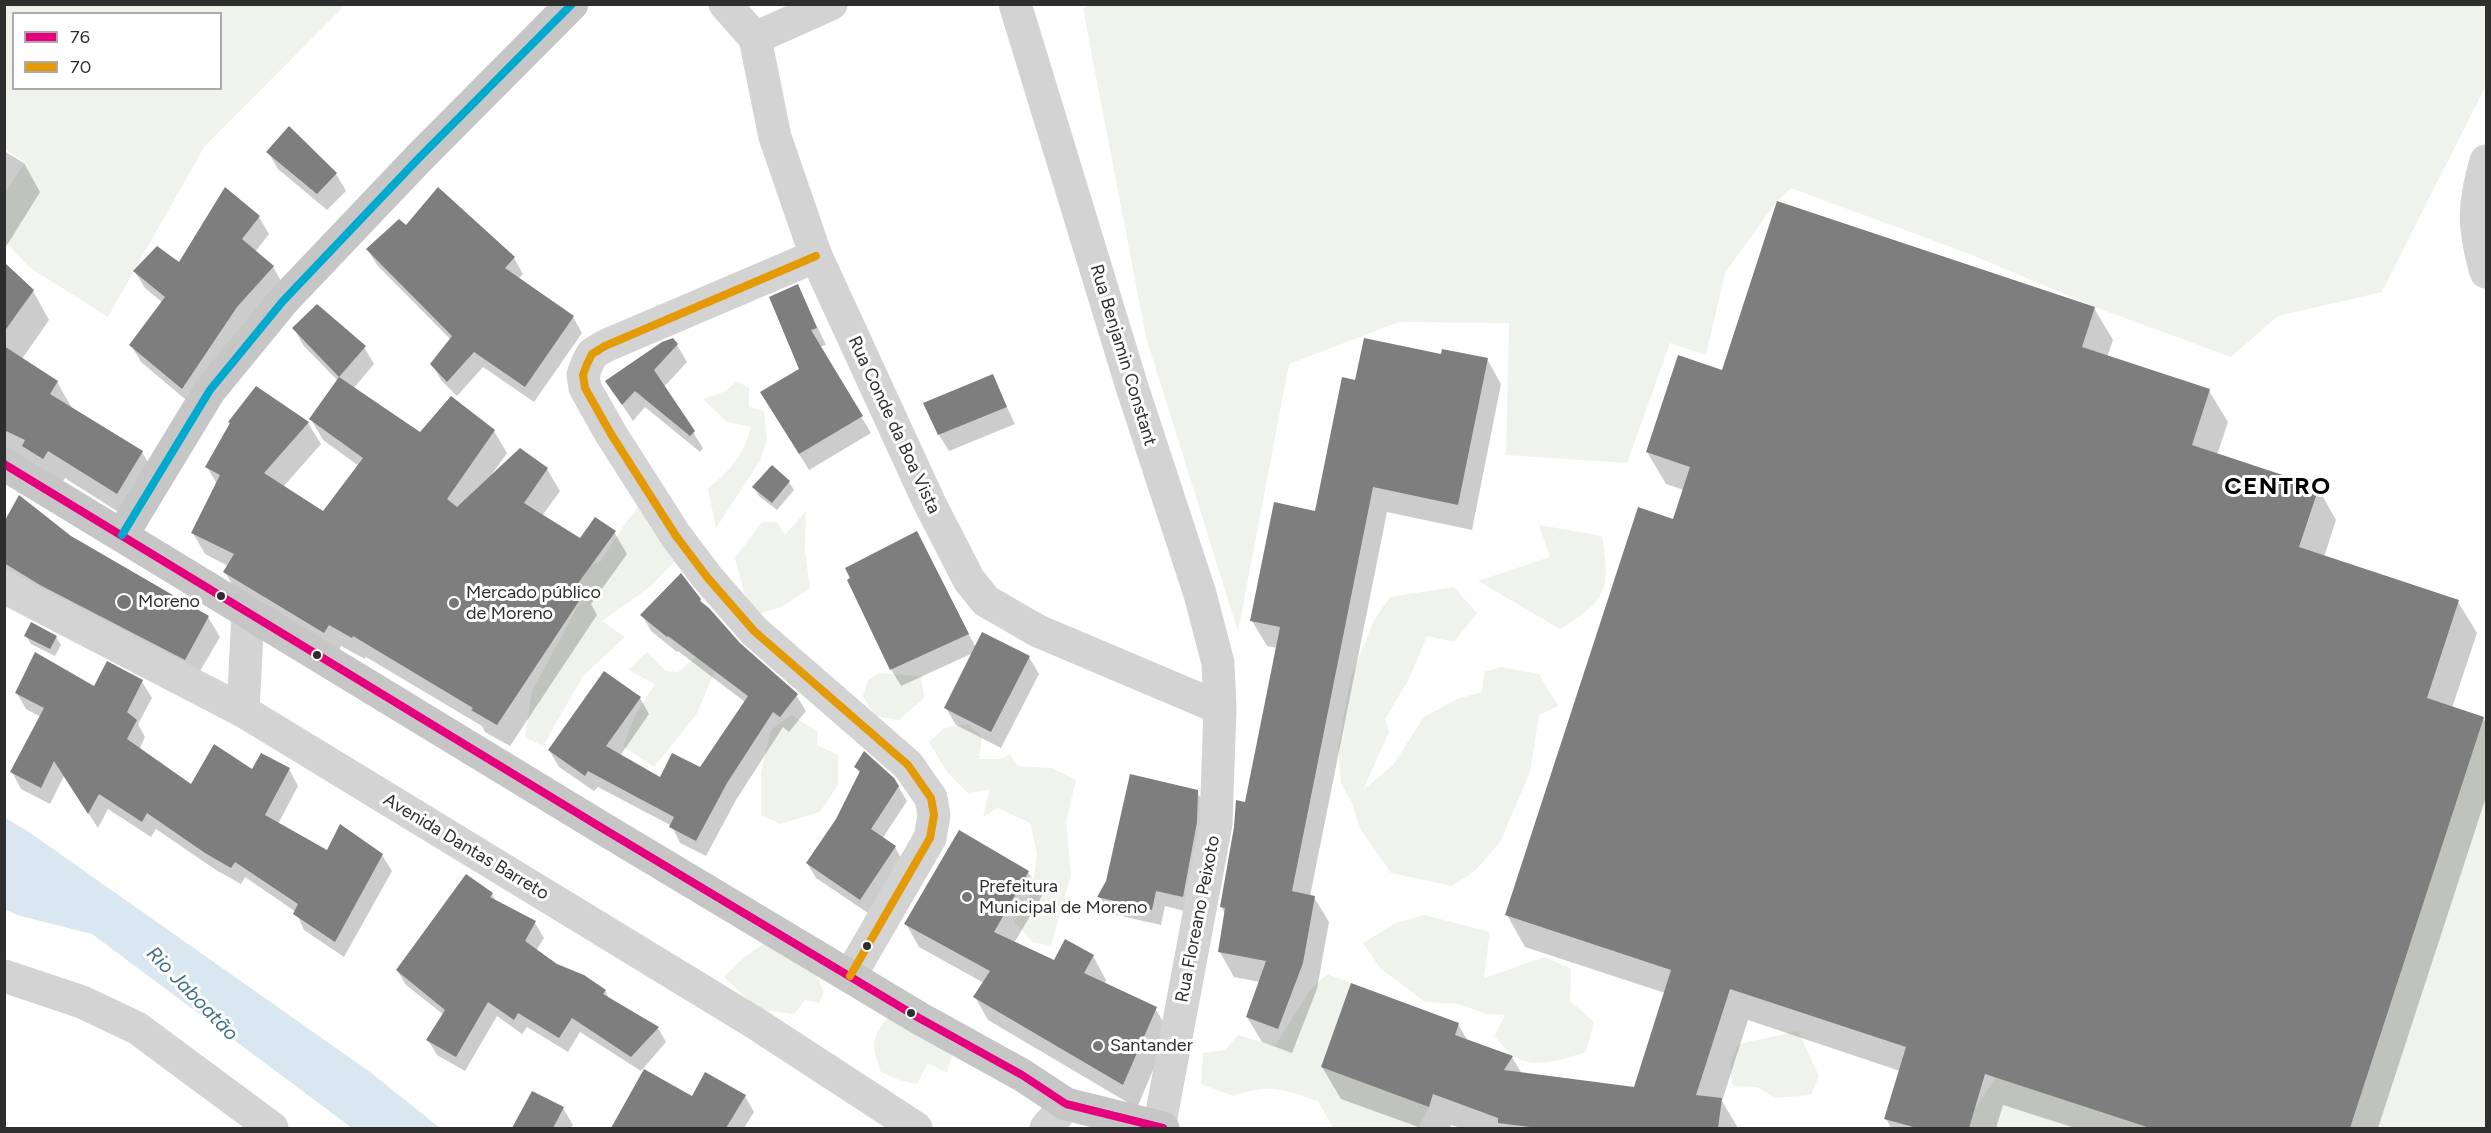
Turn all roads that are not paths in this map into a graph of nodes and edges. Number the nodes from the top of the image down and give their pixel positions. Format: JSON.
{"nodes":[{"id":1,"x":572,"y":4,"type":"edge"},
{"id":2,"x":725,"y":4,"type":"edge"},
{"id":3,"x":831,"y":4,"type":"edge"},
{"id":4,"x":1015,"y":4,"type":"edge"},
{"id":5,"x":755,"y":38,"type":"junction"},
{"id":6,"x":2487,"y":161,"type":"edge"},
{"id":7,"x":816,"y":256,"type":"junction"},
{"id":8,"x":2487,"y":273,"type":"edge"},
{"id":9,"x":4,"y":464,"type":"edge"},
{"id":10,"x":122,"y":535,"type":"junction"},
{"id":11,"x":4,"y":587,"type":"edge"},
{"id":12,"x":248,"y":613,"type":"junction"},
{"id":13,"x":1220,"y":708,"type":"junction"},
{"id":14,"x":243,"y":711,"type":"junction"},
{"id":15,"x":4,"y":976,"type":"edge"},
{"id":16,"x":850,"y":976,"type":"junction"},
{"id":17,"x":1056,"y":1116,"type":"edge"},
{"id":18,"x":272,"y":1128,"type":"edge"},
{"id":19,"x":916,"y":1128,"type":"edge"},
{"id":20,"x":1161,"y":1128,"type":"edge"}],
"edges":[{"from":1,"to":10,"type":"main road"},
{"from":2,"to":5,"type":"street"},
{"from":3,"to":5,"type":"street"},
{"from":4,"to":13,"type":"street","name":"Rua Benjamin Constant"},
{"from":5,"to":7,"type":"street","name":"Rua Conde da Boa Vista"},
{"from":6,"to":8,"type":"street"},
{"from":7,"to":13,"type":"street","name":"Rua Conde da Boa Vista"},
{"from":7,"to":16,"type":"street"},
{"from":9,"to":10,"type":"main road"},
{"from":10,"to":12,"type":"main road"},
{"from":11,"to":14,"type":"street","name":"Avenida Dantas Barreto"},
{"from":12,"to":14,"type":"street"},
{"from":12,"to":16,"type":"main road"},
{"from":13,"to":20,"type":"street","name":"Rua Floreano Peixoto"},
{"from":14,"to":19,"type":"street","name":"Avenida Dantas Barreto"},
{"from":15,"to":18,"type":"street"},
{"from":16,"to":17,"type":"main road"},
{"from":17,"to":20,"type":"main road"}]}
